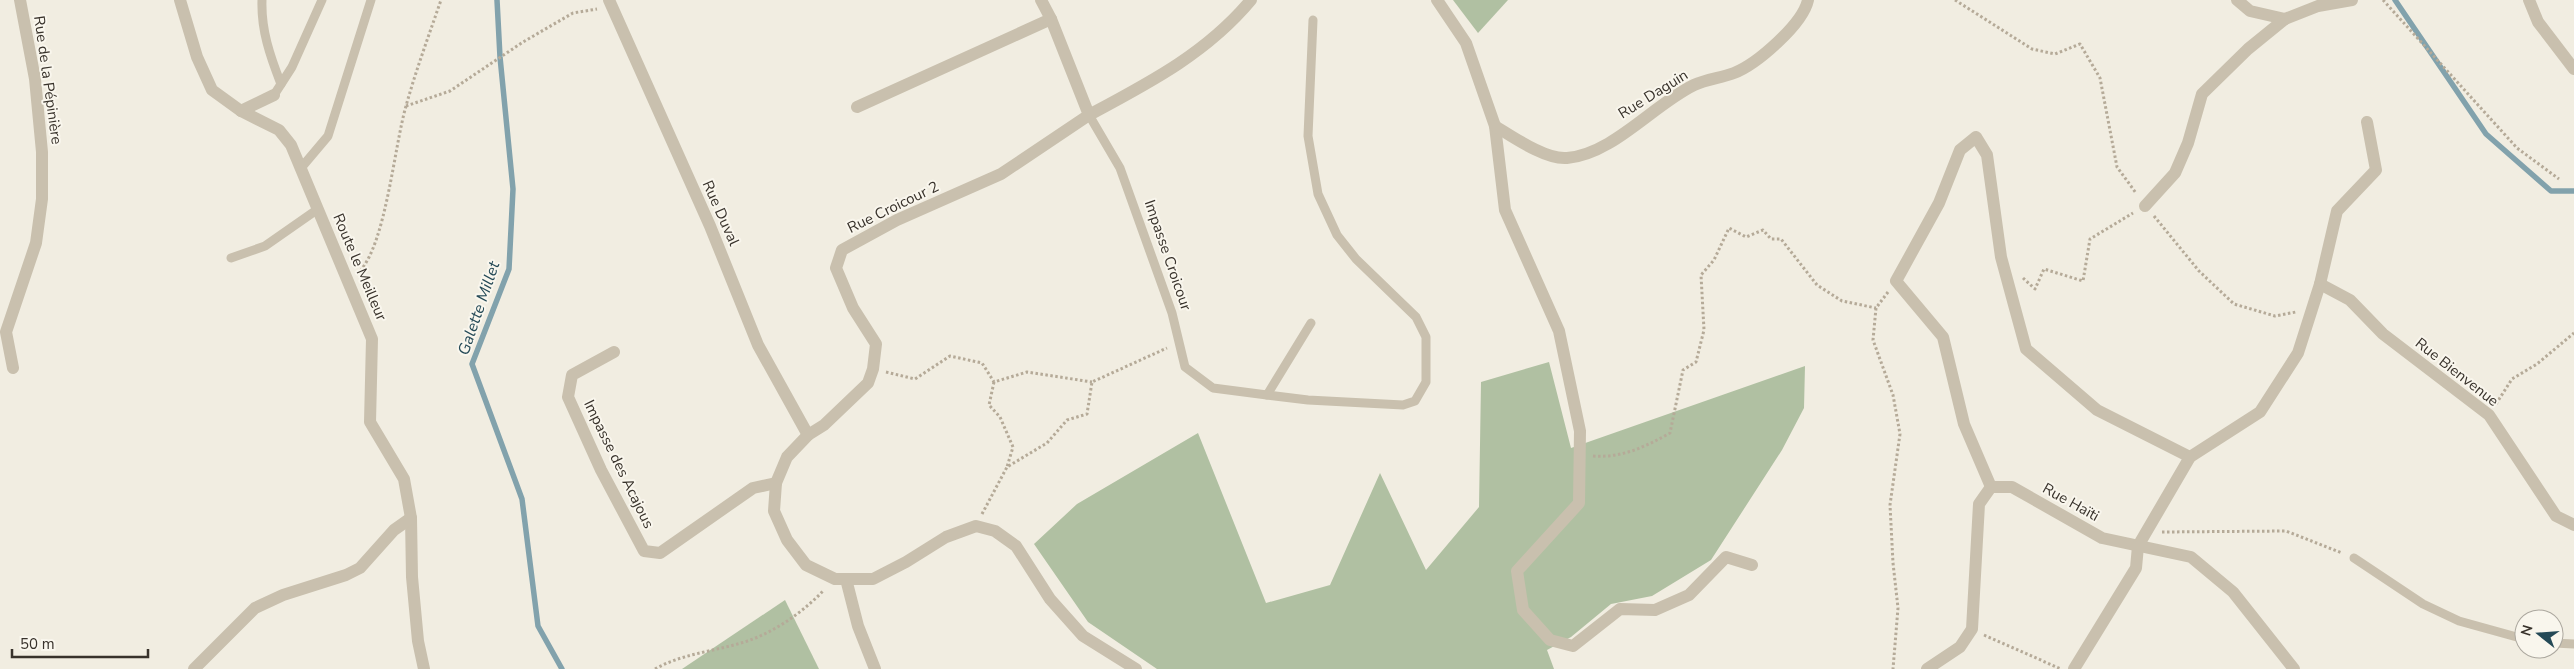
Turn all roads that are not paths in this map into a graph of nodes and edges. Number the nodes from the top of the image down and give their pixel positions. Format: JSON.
{"nodes":[{"id":1,"x":20,"y":0,"type":"edge"},
{"id":2,"x":180,"y":0,"type":"edge"},
{"id":3,"x":262,"y":0,"type":"edge"},
{"id":4,"x":322,"y":0,"type":"edge"},
{"id":5,"x":371,"y":0,"type":"edge"},
{"id":6,"x":1041,"y":0,"type":"edge"},
{"id":7,"x":1251,"y":0,"type":"edge"},
{"id":8,"x":1436,"y":0,"type":"edge"},
{"id":9,"x":1808,"y":0,"type":"edge"},
{"id":10,"x":2237,"y":0,"type":"edge"},
{"id":11,"x":2352,"y":0,"type":"edge"},
{"id":12,"x":2529,"y":0,"type":"edge"},
{"id":13,"x":610,"y":3,"type":"edge"},
{"id":14,"x":2284,"y":19,"type":"junction"},
{"id":15,"x":1051,"y":20,"type":"junction"},
{"id":16,"x":1313,"y":20,"type":"dead end"},
{"id":17,"x":2574,"y":69,"type":"edge"},
{"id":18,"x":281,"y":84,"type":"junction"},
{"id":19,"x":274,"y":95,"type":"joint"},
{"id":20,"x":857,"y":108,"type":"dead end"},
{"id":21,"x":241,"y":111,"type":"junction"},
{"id":22,"x":1089,"y":115,"type":"junction"},
{"id":23,"x":2367,"y":122,"type":"dead end"},
{"id":24,"x":1495,"y":126,"type":"junction"},
{"id":25,"x":301,"y":168,"type":"junction"},
{"id":26,"x":2145,"y":206,"type":"road end"},
{"id":27,"x":318,"y":209,"type":"junction"},
{"id":28,"x":231,"y":258,"type":"dead end"},
{"id":29,"x":2320,"y":284,"type":"junction"},
{"id":30,"x":1311,"y":323,"type":"dead end"},
{"id":31,"x":614,"y":352,"type":"dead end"},
{"id":32,"x":14,"y":368,"type":"dead end"},
{"id":33,"x":1266,"y":395,"type":"junction"},
{"id":34,"x":808,"y":435,"type":"junction"},
{"id":35,"x":2190,"y":457,"type":"junction"},
{"id":36,"x":776,"y":483,"type":"junction"},
{"id":37,"x":1991,"y":487,"type":"junction"},
{"id":38,"x":411,"y":518,"type":"junction"},
{"id":39,"x":2574,"y":525,"type":"edge"},
{"id":40,"x":2138,"y":546,"type":"junction"},
{"id":41,"x":2354,"y":558,"type":"road end"},
{"id":42,"x":1752,"y":566,"type":"dead end"},
{"id":43,"x":840,"y":579,"type":"junction"},
{"id":44,"x":2514,"y":636,"type":"edge"},
{"id":45,"x":194,"y":669,"type":"edge"},
{"id":46,"x":424,"y":669,"type":"edge"},
{"id":47,"x":875,"y":669,"type":"edge"},
{"id":48,"x":1136,"y":669,"type":"edge"},
{"id":49,"x":1927,"y":669,"type":"edge"},
{"id":50,"x":2074,"y":669,"type":"edge"},
{"id":51,"x":2294,"y":669,"type":"edge"}],
"edges":[{"from":1,"to":32,"type":"street","name":"Rue de la Pépinière"},
{"from":2,"to":21,"type":"street","name":"Route le Meilleur"},
{"from":3,"to":18,"type":"lane"},
{"from":4,"to":18,"type":"lane"},
{"from":5,"to":25,"type":"lane"},
{"from":6,"to":15,"type":"street","name":"Impasse Croicour"},
{"from":7,"to":22,"type":"street","name":"Rue Croicour 2"},
{"from":8,"to":24,"type":"street"},
{"from":9,"to":24,"type":"street","name":"Rue Daguin"},
{"from":10,"to":14,"type":"street"},
{"from":11,"to":14,"type":"street"},
{"from":12,"to":17,"type":"street"},
{"from":13,"to":34,"type":"street","name":"Rue Duval"},
{"from":14,"to":26,"type":"street"},
{"from":15,"to":20,"type":"street"},
{"from":15,"to":22,"type":"street","name":"Impasse Croicour"},
{"from":16,"to":33,"type":"lane","name":"Impasse Croicour"},
{"from":18,"to":19,"type":"lane"},
{"from":19,"to":21,"type":"street"},
{"from":21,"to":25,"type":"street","name":"Route le Meilleur"},
{"from":22,"to":33,"type":"lane","name":"Impasse Croicour"},
{"from":22,"to":34,"type":"street","name":"Rue Croicour 2"},
{"from":23,"to":29,"type":"street"},
{"from":24,"to":42,"type":"street"},
{"from":25,"to":27,"type":"street","name":"Route le Meilleur"},
{"from":27,"to":28,"type":"lane"},
{"from":27,"to":38,"type":"street","name":"Route le Meilleur"},
{"from":29,"to":35,"type":"street"},
{"from":29,"to":39,"type":"street","name":"Rue Bienvenue"},
{"from":30,"to":33,"type":"lane"},
{"from":31,"to":36,"type":"street","name":"Impasse des Acajous"},
{"from":34,"to":36,"type":"street","name":"Rue Croicour 2"},
{"from":35,"to":37,"type":"street"},
{"from":35,"to":40,"type":"street"},
{"from":36,"to":43,"type":"street","name":"Rue Croicour 2"},
{"from":37,"to":40,"type":"street","name":"Rue Haïti"},
{"from":37,"to":49,"type":"street"},
{"from":38,"to":45,"type":"street"},
{"from":38,"to":46,"type":"street","name":"Route le Meilleur"},
{"from":40,"to":50,"type":"street"},
{"from":40,"to":51,"type":"street","name":"Rue Haïti"},
{"from":41,"to":44,"type":"lane"},
{"from":43,"to":47,"type":"street"},
{"from":43,"to":48,"type":"street","name":"Rue Croicour 2"}]}
